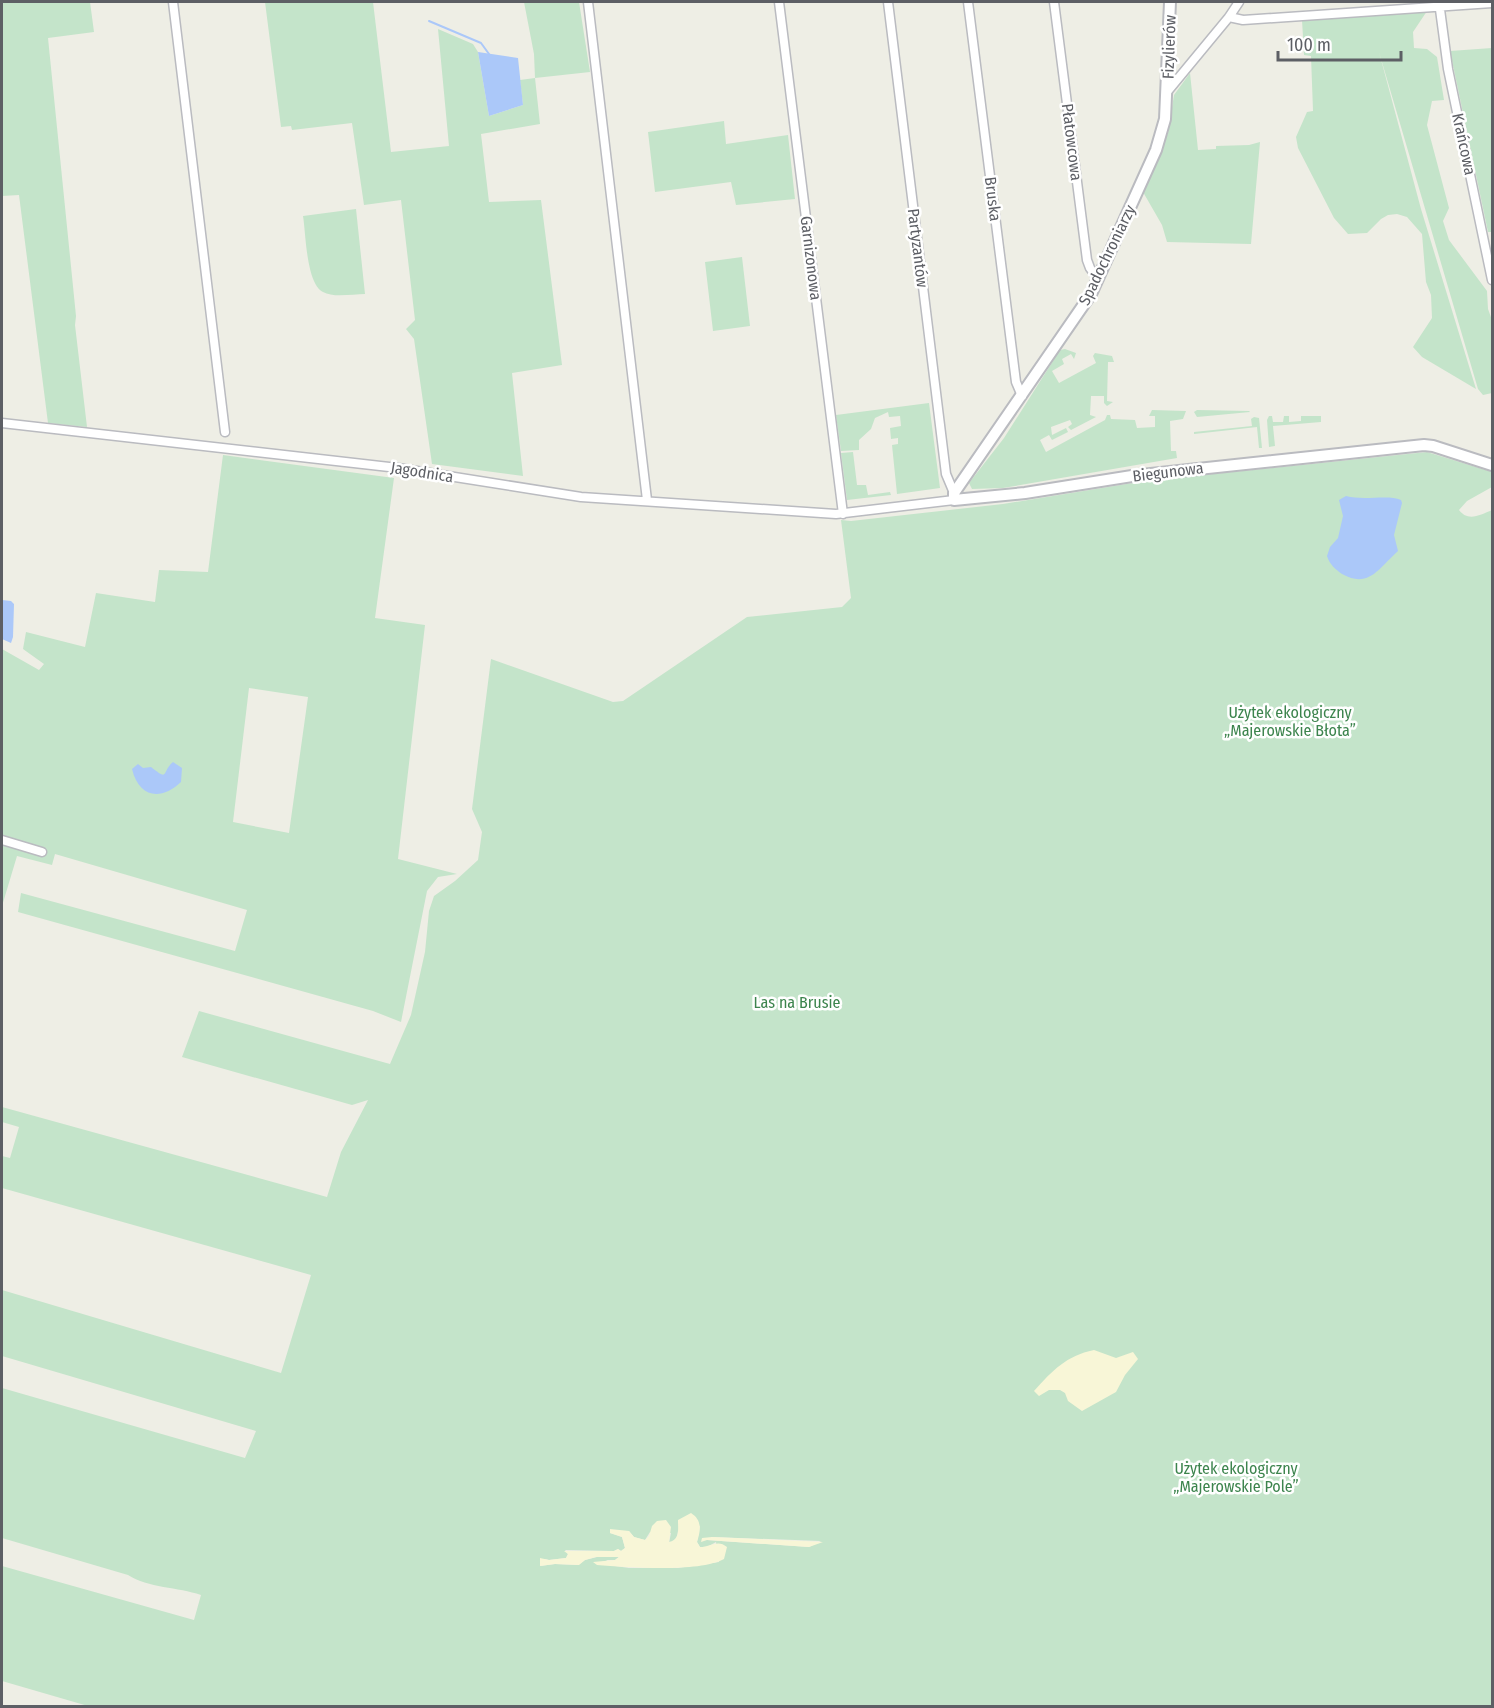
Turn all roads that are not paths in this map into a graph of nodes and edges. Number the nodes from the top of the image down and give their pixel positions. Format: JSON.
{"nodes":[{"id":1,"x":173,"y":2,"type":"edge"},
{"id":2,"x":588,"y":2,"type":"edge"},
{"id":3,"x":779,"y":2,"type":"edge"},
{"id":4,"x":888,"y":2,"type":"edge"},
{"id":5,"x":968,"y":2,"type":"edge"},
{"id":6,"x":1054,"y":2,"type":"edge"},
{"id":7,"x":1170,"y":2,"type":"edge"},
{"id":8,"x":1239,"y":2,"type":"edge"},
{"id":9,"x":1492,"y":3,"type":"edge"},
{"id":10,"x":1439,"y":4,"type":"edge"},
{"id":11,"x":1229,"y":17,"type":"junction"},
{"id":12,"x":1167,"y":92,"type":"junction"},
{"id":13,"x":1098,"y":279,"type":"junction"},
{"id":14,"x":1492,"y":280,"type":"edge"},
{"id":15,"x":1022,"y":396,"type":"junction"},
{"id":16,"x":2,"y":423,"type":"edge"},
{"id":17,"x":225,"y":432,"type":"dead end"},
{"id":18,"x":1492,"y":465,"type":"edge"},
{"id":19,"x":954,"y":497,"type":"junction"},
{"id":20,"x":647,"y":500,"type":"junction"},
{"id":21,"x":843,"y":514,"type":"junction"},
{"id":22,"x":2,"y":840,"type":"edge"},
{"id":23,"x":42,"y":852,"type":"dead end"}],
"edges":[{"from":1,"to":17,"type":"street"},
{"from":2,"to":20,"type":"street"},
{"from":3,"to":21,"type":"street","name":"Garnizonowa"},
{"from":4,"to":19,"type":"street","name":"Partyzantów"},
{"from":5,"to":15,"type":"street","name":"Bruska"},
{"from":6,"to":13,"type":"street","name":"Płatowcowa"},
{"from":7,"to":12,"type":"street","name":"Fizylierów"},
{"from":8,"to":11,"type":"street"},
{"from":9,"to":10,"type":"street"},
{"from":10,"to":11,"type":"street"},
{"from":10,"to":14,"type":"street","name":"Krańcowa"},
{"from":11,"to":12,"type":"street"},
{"from":12,"to":13,"type":"street","name":"Spadochroniarzy"},
{"from":13,"to":15,"type":"street","name":"Spadochroniarzy"},
{"from":15,"to":19,"type":"street","name":"Spadochroniarzy"},
{"from":16,"to":20,"type":"street","name":"Jagodnica"},
{"from":18,"to":19,"type":"street","name":"Biegunowa"},
{"from":19,"to":21,"type":"street","name":"Biegunowa"},
{"from":20,"to":21,"type":"street","name":"Jagodnica"},
{"from":22,"to":23,"type":"street"}]}
